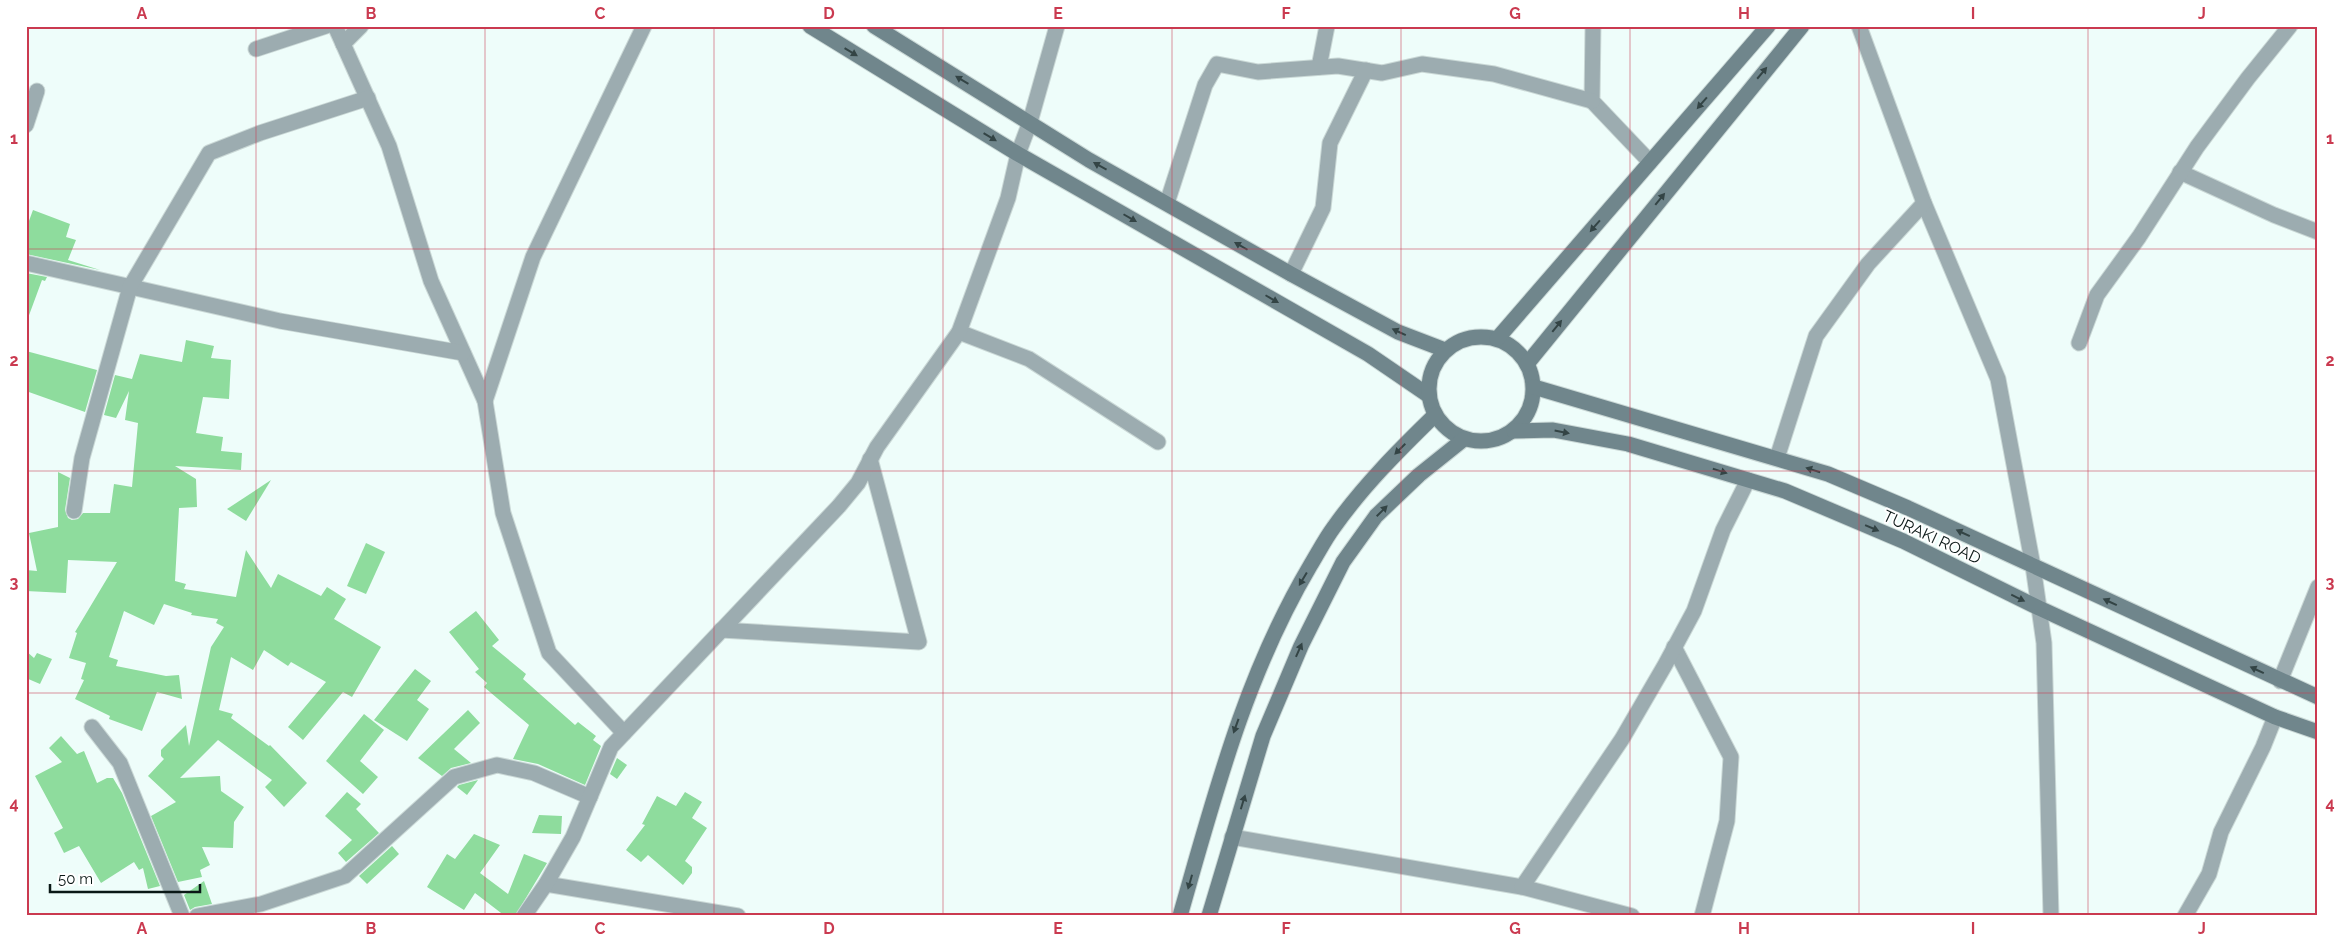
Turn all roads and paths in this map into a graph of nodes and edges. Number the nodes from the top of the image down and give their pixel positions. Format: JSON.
{"nodes":[{"id":1,"x":326,"y":26,"type":"edge"},
{"id":2,"x":335,"y":26,"type":"edge"},
{"id":3,"x":361,"y":26,"type":"edge"},
{"id":4,"x":644,"y":26,"type":"edge"},
{"id":5,"x":810,"y":26,"type":"edge"},
{"id":6,"x":874,"y":26,"type":"edge"},
{"id":7,"x":1057,"y":26,"type":"edge"},
{"id":8,"x":1327,"y":26,"type":"edge"},
{"id":9,"x":1593,"y":26,"type":"edge"},
{"id":10,"x":1768,"y":26,"type":"edge"},
{"id":11,"x":1802,"y":26,"type":"edge"},
{"id":12,"x":1859,"y":26,"type":"edge"},
{"id":13,"x":2290,"y":26,"type":"edge"},
{"id":14,"x":343,"y":44,"type":"junction"},
{"id":15,"x":256,"y":49,"type":"dead end"},
{"id":16,"x":1319,"y":67,"type":"junction"},
{"id":17,"x":1366,"y":70,"type":"junction"},
{"id":18,"x":37,"y":91,"type":"dead end"},
{"id":19,"x":368,"y":98,"type":"junction"},
{"id":20,"x":1592,"y":101,"type":"junction"},
{"id":21,"x":1030,"y":122,"type":"junction"},
{"id":22,"x":26,"y":125,"type":"edge"},
{"id":23,"x":1018,"y":154,"type":"junction"},
{"id":24,"x":1650,"y":162,"type":"junction"},
{"id":25,"x":2180,"y":172,"type":"junction"},
{"id":26,"x":1167,"y":202,"type":"junction"},
{"id":27,"x":1924,"y":203,"type":"junction"},
{"id":28,"x":2318,"y":232,"type":"edge"},
{"id":29,"x":26,"y":263,"type":"edge"},
{"id":30,"x":1291,"y":274,"type":"junction"},
{"id":31,"x":130,"y":287,"type":"junction"},
{"id":32,"x":960,"y":332,"type":"junction"},
{"id":33,"x":1497,"y":339,"type":"junction"},
{"id":34,"x":2079,"y":343,"type":"dead end"},
{"id":35,"x":1444,"y":350,"type":"junction"},
{"id":36,"x":463,"y":353,"type":"junction"},
{"id":37,"x":1527,"y":364,"type":"junction"},
{"id":38,"x":1534,"y":387,"type":"junction"},
{"id":39,"x":1428,"y":395,"type":"junction"},
{"id":40,"x":485,"y":401,"type":"junction"},
{"id":41,"x":1435,"y":415,"type":"junction"},
{"id":42,"x":1514,"y":431,"type":"junction"},
{"id":43,"x":1464,"y":439,"type":"junction"},
{"id":44,"x":1158,"y":442,"type":"dead end"},
{"id":45,"x":1777,"y":458,"type":"junction"},
{"id":46,"x":870,"y":459,"type":"junction"},
{"id":47,"x":1748,"y":480,"type":"junction"},
{"id":48,"x":74,"y":511,"type":"dead end"},
{"id":49,"x":2033,"y":566,"type":"junction"},
{"id":50,"x":2318,"y":588,"type":"edge"},
{"id":51,"x":2039,"y":608,"type":"junction"},
{"id":52,"x":721,"y":630,"type":"junction"},
{"id":53,"x":1674,"y":647,"type":"junction"},
{"id":54,"x":2280,"y":681,"type":"junction"},
{"id":55,"x":2318,"y":697,"type":"edge"},
{"id":56,"x":2275,"y":717,"type":"junction"},
{"id":57,"x":92,"y":727,"type":"dead end"},
{"id":58,"x":2318,"y":732,"type":"edge"},
{"id":59,"x":624,"y":733,"type":"junction"},
{"id":60,"x":590,"y":797,"type":"junction"},
{"id":61,"x":1232,"y":837,"type":"junction"},
{"id":62,"x":546,"y":884,"type":"junction"},
{"id":63,"x":1522,"y":887,"type":"junction"},
{"id":64,"x":182,"y":916,"type":"edge"},
{"id":65,"x":197,"y":916,"type":"edge"},
{"id":66,"x":524,"y":916,"type":"edge"},
{"id":67,"x":738,"y":916,"type":"edge"},
{"id":68,"x":1180,"y":916,"type":"edge"},
{"id":69,"x":1209,"y":916,"type":"edge"},
{"id":70,"x":1632,"y":916,"type":"edge"},
{"id":71,"x":1702,"y":916,"type":"edge"},
{"id":72,"x":2051,"y":916,"type":"edge"},
{"id":73,"x":2185,"y":916,"type":"edge"}],
"edges":[{"from":1,"to":15,"type":"street"},
{"from":2,"to":14,"type":"street"},
{"from":3,"to":14,"type":"street"},
{"from":4,"to":40,"type":"street"},
{"from":5,"to":23,"type":"main road","one_way":true},
{"from":21,"to":6,"type":"main road","one_way":true},
{"from":7,"to":21,"type":"street"},
{"from":8,"to":16,"type":"street"},
{"from":9,"to":20,"type":"street"},
{"from":10,"to":24,"type":"main road","one_way":true},
{"from":37,"to":11,"type":"main road","one_way":true},
{"from":12,"to":27,"type":"street"},
{"from":13,"to":25,"type":"street"},
{"from":14,"to":19,"type":"street"},
{"from":16,"to":17,"type":"street"},
{"from":16,"to":26,"type":"street"},
{"from":17,"to":20,"type":"street"},
{"from":17,"to":30,"type":"street"},
{"from":18,"to":22,"type":"street"},
{"from":19,"to":31,"type":"street"},
{"from":19,"to":36,"type":"street"},
{"from":20,"to":24,"type":"street"},
{"from":21,"to":23,"type":"street"},
{"from":26,"to":21,"type":"main road","one_way":true},
{"from":23,"to":32,"type":"street"},
{"from":23,"to":39,"type":"main road","one_way":true},
{"from":24,"to":33,"type":"main road","one_way":true},
{"from":25,"to":28,"type":"street"},
{"from":25,"to":34,"type":"street"},
{"from":30,"to":26,"type":"main road","one_way":true},
{"from":27,"to":45,"type":"street"},
{"from":27,"to":49,"type":"street"},
{"from":29,"to":31,"type":"street"},
{"from":35,"to":30,"type":"main road","one_way":true},
{"from":31,"to":36,"type":"street"},
{"from":31,"to":48,"type":"street"},
{"from":32,"to":44,"type":"street"},
{"from":32,"to":46,"type":"street"},
{"from":33,"to":35,"type":"main road"},
{"from":33,"to":37,"type":"main road"},
{"from":35,"to":39,"type":"main road"},
{"from":36,"to":40,"type":"street"},
{"from":37,"to":38,"type":"main road"},
{"from":38,"to":42,"type":"main road"},
{"from":38,"to":45,"type":"main road"},
{"from":39,"to":41,"type":"main road"},
{"from":40,"to":59,"type":"street"},
{"from":41,"to":43,"type":"main road"},
{"from":41,"to":68,"type":"main road","one_way":true},
{"from":42,"to":43,"type":"main road"},
{"from":42,"to":47,"type":"main road","name":"TURAKI ROAD","one_way":true},
{"from":61,"to":43,"type":"main road","one_way":true},
{"from":49,"to":45,"type":"main road","one_way":true},
{"from":46,"to":52,"type":"street"},
{"from":46,"to":52,"type":"street"},
{"from":47,"to":51,"type":"main road","name":"TURAKI ROAD","one_way":true},
{"from":47,"to":53,"type":"street"},
{"from":49,"to":51,"type":"street"},
{"from":54,"to":49,"type":"main road","one_way":true},
{"from":50,"to":54,"type":"street"},
{"from":51,"to":56,"type":"main road","name":"TURAKI ROAD"},
{"from":51,"to":72,"type":"street"},
{"from":52,"to":59,"type":"street"},
{"from":53,"to":63,"type":"street"},
{"from":53,"to":71,"type":"street"},
{"from":54,"to":55,"type":"main road"},
{"from":56,"to":58,"type":"main road","name":"TURAKI ROAD"},
{"from":56,"to":73,"type":"street"},
{"from":57,"to":64,"type":"street"},
{"from":59,"to":60,"type":"street"},
{"from":60,"to":62,"type":"street"},
{"from":60,"to":65,"type":"street"},
{"from":61,"to":63,"type":"street"},
{"from":61,"to":69,"type":"main road"},
{"from":62,"to":66,"type":"street"},
{"from":62,"to":67,"type":"street"},
{"from":63,"to":70,"type":"street"}]}
